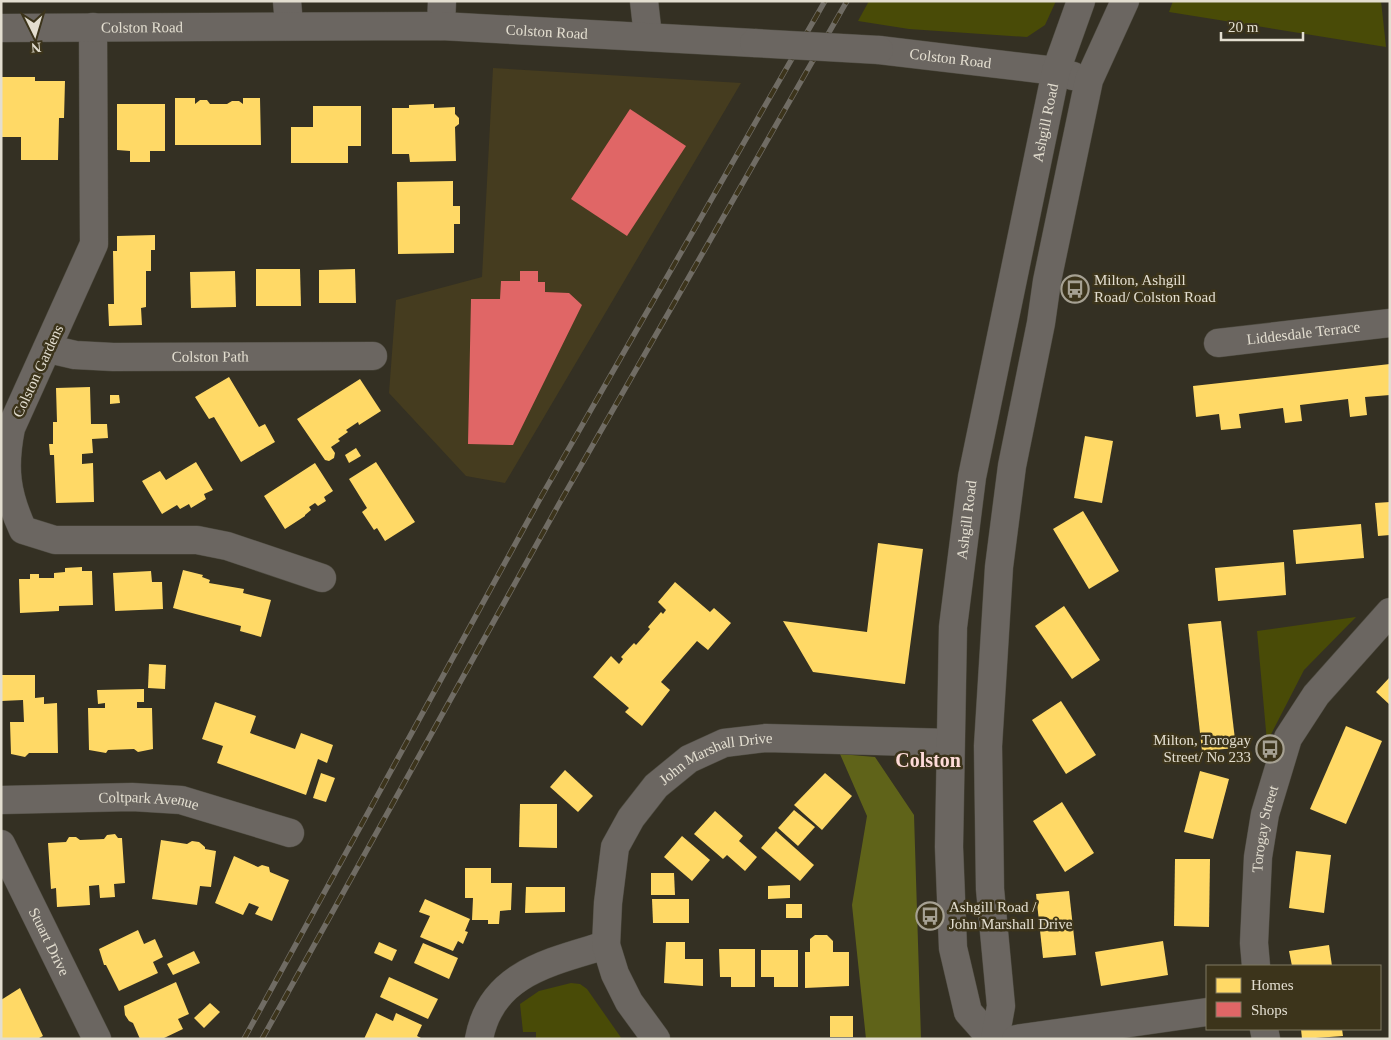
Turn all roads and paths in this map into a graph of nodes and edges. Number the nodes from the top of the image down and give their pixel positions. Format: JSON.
{"nodes":[{"id":1,"x":644,"y":1,"type":"edge"},
{"id":2,"x":1081,"y":1,"type":"edge"},
{"id":3,"x":1125,"y":1,"type":"edge"},
{"id":4,"x":288,"y":13,"type":"edge"},
{"id":5,"x":442,"y":14,"type":"edge"},
{"id":6,"x":92,"y":27,"type":"junction"},
{"id":7,"x":1,"y":28,"type":"edge"},
{"id":8,"x":648,"y":36,"type":"junction"},
{"id":9,"x":1056,"y":71,"type":"junction"},
{"id":10,"x":1089,"y":80,"type":"junction"},
{"id":11,"x":1390,"y":323,"type":"edge"},
{"id":12,"x":1218,"y":343,"type":"dead end"},
{"id":13,"x":49,"y":349,"type":"junction"},
{"id":14,"x":373,"y":356,"type":"dead end"},
{"id":15,"x":322,"y":578,"type":"dead end"},
{"id":16,"x":1390,"y":612,"type":"edge"},
{"id":17,"x":950,"y":743,"type":"junction"},
{"id":18,"x":1,"y":800,"type":"edge"},
{"id":19,"x":290,"y":833,"type":"dead end"},
{"id":20,"x":1,"y":844,"type":"edge"},
{"id":21,"x":7,"y":872,"type":"edge"},
{"id":22,"x":606,"y":945,"type":"junction"},
{"id":23,"x":1256,"y":965,"type":"edge"},
{"id":24,"x":1206,"y":1012,"type":"edge"},
{"id":25,"x":97,"y":1039,"type":"edge"},
{"id":26,"x":479,"y":1039,"type":"edge"},
{"id":27,"x":656,"y":1039,"type":"edge"},
{"id":28,"x":994,"y":1039,"type":"edge"},
{"id":29,"x":1016,"y":1039,"type":"edge"}],
"edges":[{"from":1,"to":8,"type":"street"},
{"from":2,"to":9,"type":"street","name":"Ashgill Road"},
{"from":3,"to":10,"type":"street","name":"Ashgill Road"},
{"from":4,"to":5,"type":"street","name":"Colston Road"},
{"from":4,"to":6,"type":"street","name":"Colston Road"},
{"from":5,"to":8,"type":"street","name":"Colston Road"},
{"from":6,"to":7,"type":"street","name":"Colston Road"},
{"from":6,"to":13,"type":"street","name":"Colston Gardens"},
{"from":8,"to":9,"type":"street","name":"Colston Road","bridge":true},
{"from":9,"to":10,"type":"street","name":"Colston Road"},
{"from":9,"to":17,"type":"street","name":"Ashgill Road"},
{"from":10,"to":28,"type":"street","name":"Ashgill Road"},
{"from":11,"to":12,"type":"street","name":"Liddesdale Terrace"},
{"from":13,"to":14,"type":"street","name":"Colston Path"},
{"from":13,"to":15,"type":"street","name":"Colston Gardens"},
{"from":16,"to":23,"type":"street","name":"Torogay Street"},
{"from":17,"to":22,"type":"street","name":"John Marshall Drive"},
{"from":17,"to":28,"type":"street","name":"Ashgill Road"},
{"from":18,"to":19,"type":"street","name":"Coltpark Avenue"},
{"from":20,"to":21,"type":"street","name":"Stuart Drive"},
{"from":21,"to":25,"type":"street","name":"Stuart Drive"},
{"from":22,"to":26,"type":"street"},
{"from":22,"to":27,"type":"street","name":"John Marshall Drive"},
{"from":24,"to":29,"type":"street"}]}
